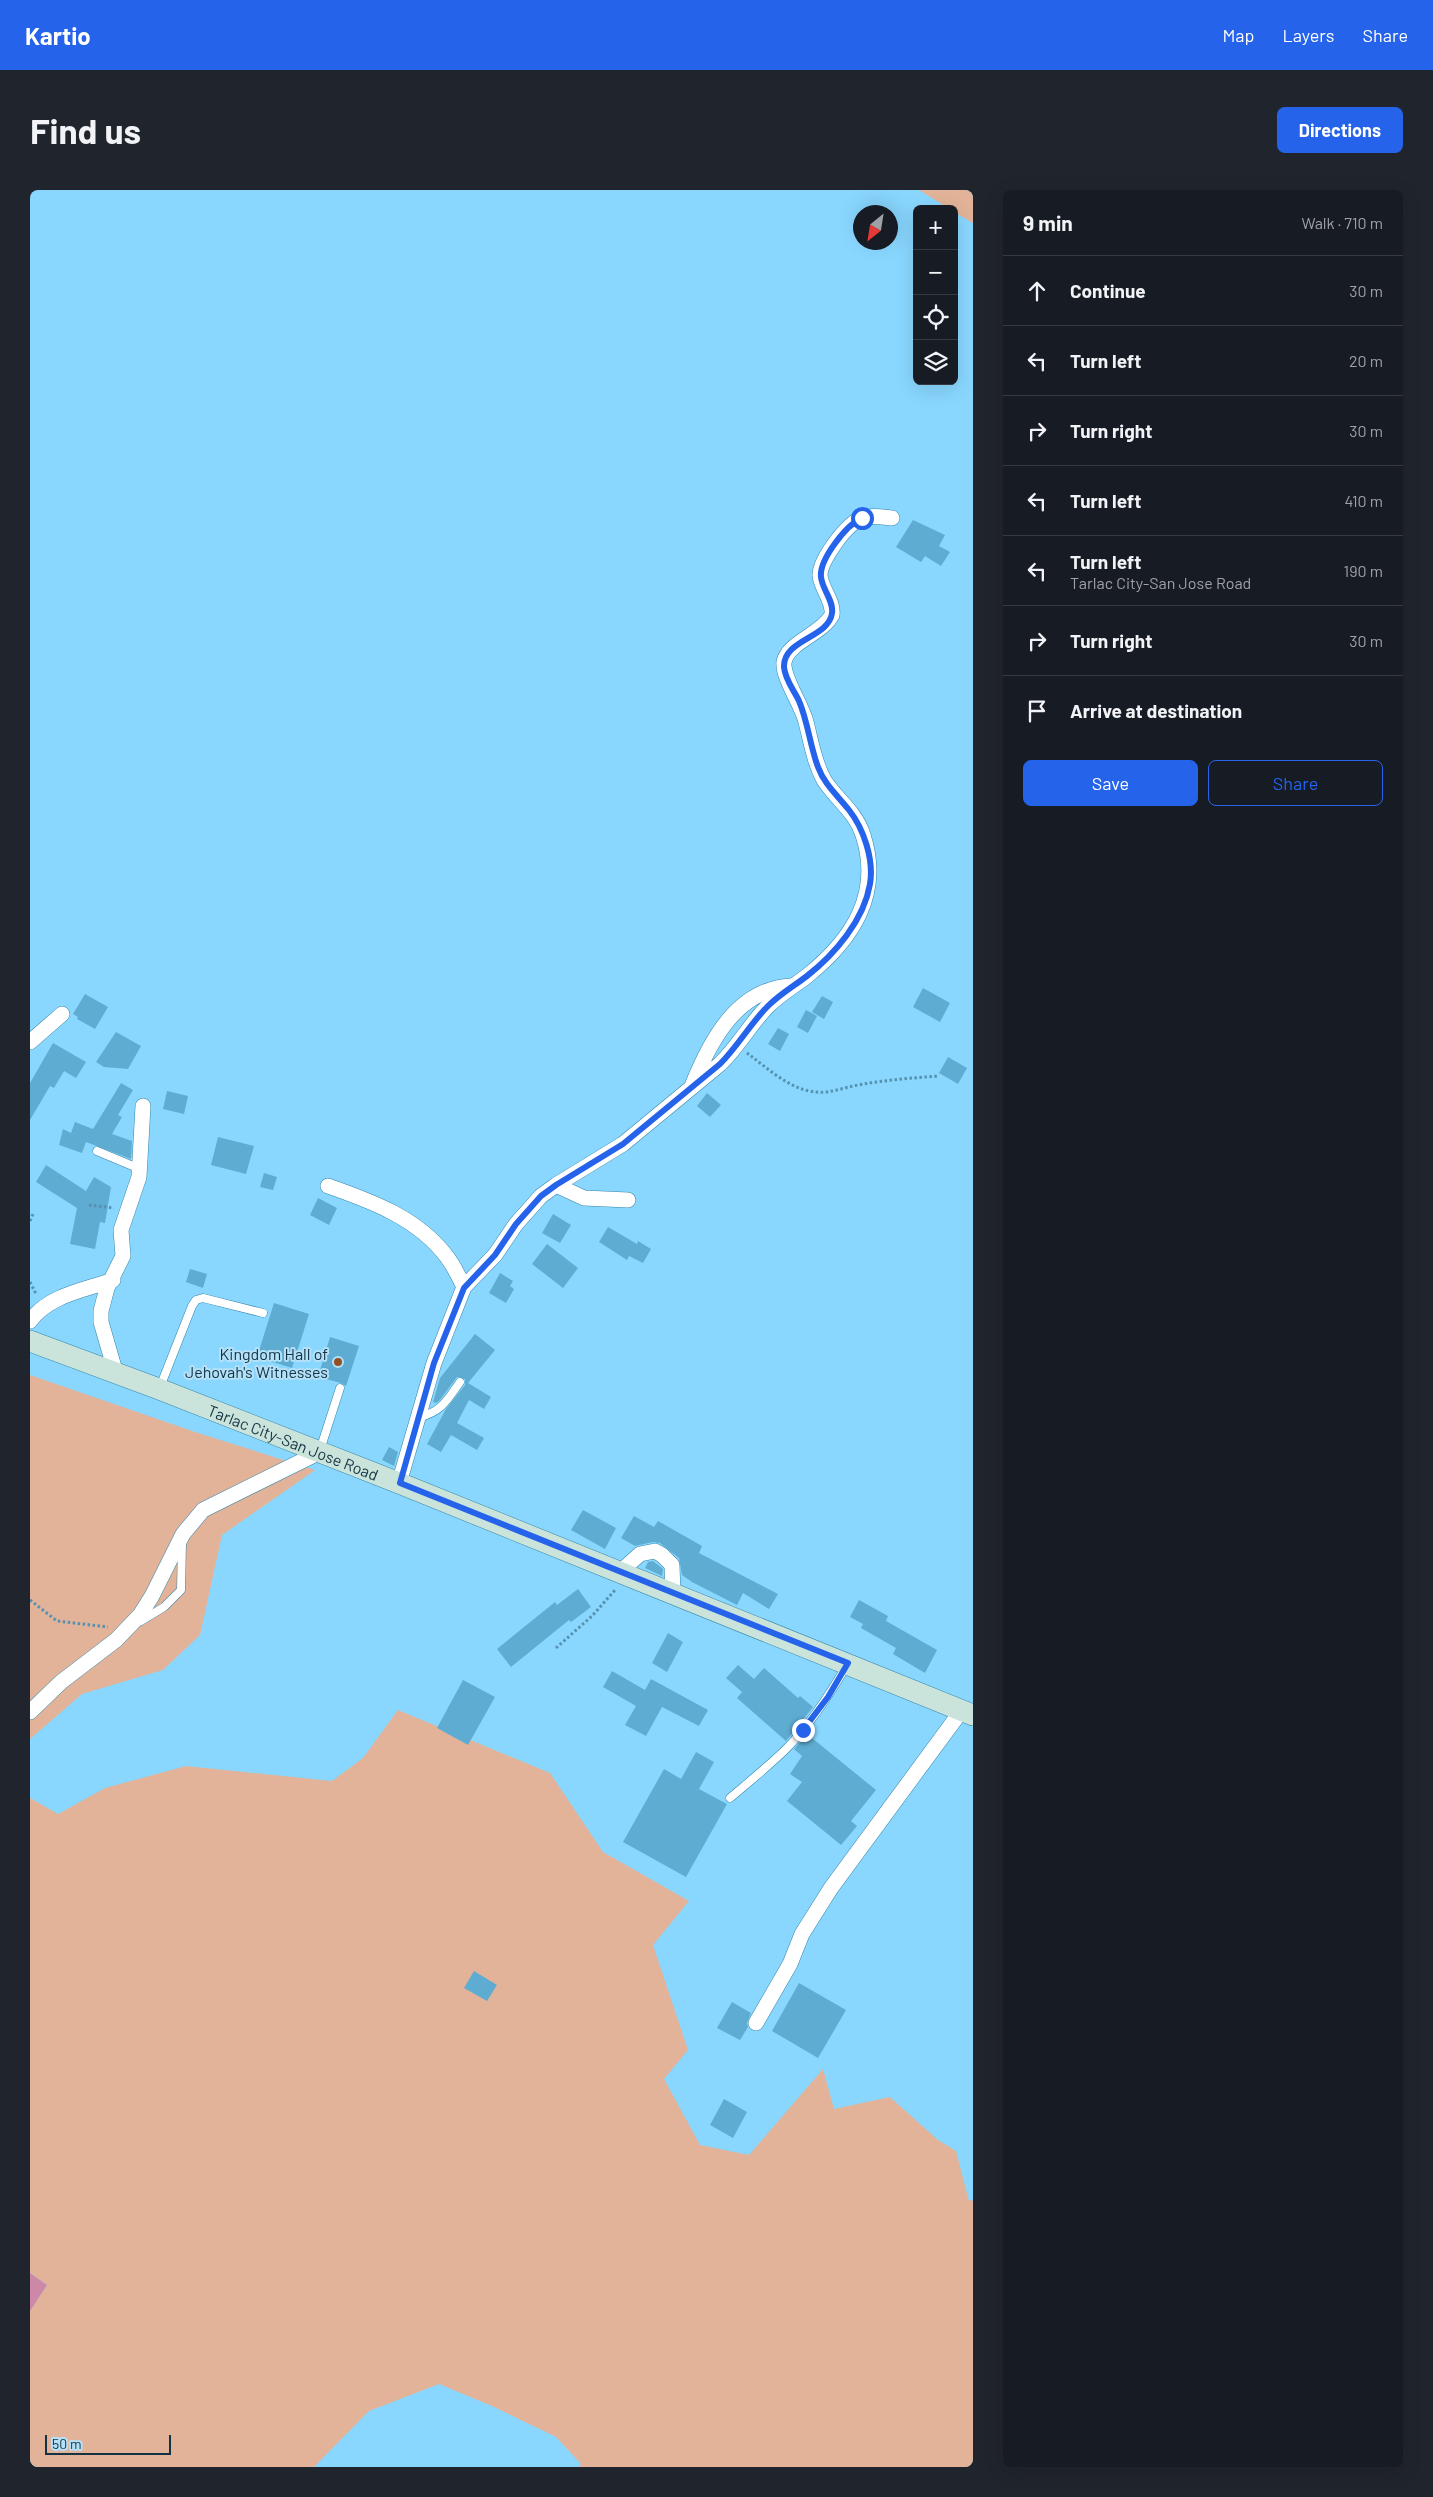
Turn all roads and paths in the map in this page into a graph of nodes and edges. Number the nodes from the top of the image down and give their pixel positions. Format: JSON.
{"nodes":[{"id":1,"x":892,"y":518,"type":"dead end"},
{"id":2,"x":792,"y":986,"type":"junction"},
{"id":3,"x":62,"y":1014,"type":"dead end"},
{"id":4,"x":30,"y":1042,"type":"edge"},
{"id":5,"x":737,"y":1046,"type":"junction"},
{"id":6,"x":939,"y":1076,"type":"dead end"},
{"id":7,"x":692,"y":1087,"type":"junction"},
{"id":8,"x":143,"y":1106,"type":"dead end"},
{"id":9,"x":97,"y":1151,"type":"dead end"},
{"id":10,"x":140,"y":1169,"type":"junction"},
{"id":11,"x":556,"y":1185,"type":"junction"},
{"id":12,"x":328,"y":1186,"type":"dead end"},
{"id":13,"x":628,"y":1200,"type":"dead end"},
{"id":14,"x":89,"y":1205,"type":"dead end"},
{"id":15,"x":128,"y":1209,"type":"junction"},
{"id":16,"x":33,"y":1214,"type":"dead end"},
{"id":17,"x":30,"y":1221,"type":"edge"},
{"id":18,"x":113,"y":1280,"type":"junction"},
{"id":19,"x":464,"y":1288,"type":"junction"},
{"id":20,"x":263,"y":1312,"type":"dead end"},
{"id":21,"x":30,"y":1320,"type":"edge"},
{"id":22,"x":30,"y":1341,"type":"edge"},
{"id":23,"x":116,"y":1374,"type":"junction"},
{"id":24,"x":460,"y":1382,"type":"dead end"},
{"id":25,"x":340,"y":1388,"type":"dead end"},
{"id":26,"x":159,"y":1389,"type":"junction"},
{"id":27,"x":418,"y":1418,"type":"junction"},
{"id":28,"x":320,"y":1452,"type":"junction"},
{"id":29,"x":400,"y":1483,"type":"junction"},
{"id":30,"x":183,"y":1534,"type":"junction"},
{"id":31,"x":624,"y":1574,"type":"junction"},
{"id":32,"x":673,"y":1594,"type":"junction"},
{"id":33,"x":30,"y":1600,"type":"edge"},
{"id":34,"x":128,"y":1629,"type":"junction"},
{"id":35,"x":556,"y":1648,"type":"dead end"},
{"id":36,"x":848,"y":1663,"type":"junction"},
{"id":37,"x":30,"y":1712,"type":"edge"},
{"id":38,"x":967,"y":1713,"type":"edge"},
{"id":39,"x":730,"y":1798,"type":"dead end"},
{"id":40,"x":756,"y":2023,"type":"dead end"}],
"edges":[{"from":1,"to":2,"type":"street"},
{"from":2,"to":5,"type":"street"},
{"from":2,"to":7,"type":"street"},
{"from":3,"to":4,"type":"street"},
{"from":5,"to":6,"type":"path"},
{"from":5,"to":7,"type":"street"},
{"from":7,"to":11,"type":"street"},
{"from":8,"to":10,"type":"street"},
{"from":9,"to":10,"type":"lane"},
{"from":10,"to":15,"type":"street"},
{"from":11,"to":13,"type":"street"},
{"from":11,"to":19,"type":"street"},
{"from":12,"to":19,"type":"street"},
{"from":14,"to":15,"type":"path"},
{"from":15,"to":18,"type":"street"},
{"from":16,"to":17,"type":"path"},
{"from":18,"to":21,"type":"street"},
{"from":18,"to":23,"type":"street"},
{"from":19,"to":27,"type":"street"},
{"from":20,"to":26,"type":"lane"},
{"from":22,"to":23,"type":"main road","name":"Tarlac City-San Jose Road"},
{"from":23,"to":26,"type":"main road","name":"Tarlac City-San Jose Road"},
{"from":24,"to":27,"type":"lane"},
{"from":25,"to":28,"type":"lane"},
{"from":26,"to":28,"type":"main road","name":"Tarlac City-San Jose Road"},
{"from":27,"to":29,"type":"street"},
{"from":28,"to":29,"type":"main road","name":"Tarlac City-San Jose Road"},
{"from":28,"to":30,"type":"street"},
{"from":29,"to":31,"type":"main road","name":"Tarlac City-San Jose Road"},
{"from":30,"to":34,"type":"street"},
{"from":30,"to":34,"type":"lane"},
{"from":31,"to":32,"type":"main road","name":"Tarlac City-San Jose Road"},
{"from":31,"to":32,"type":"street"},
{"from":31,"to":35,"type":"path"},
{"from":32,"to":36,"type":"main road","name":"Tarlac City-San Jose Road"},
{"from":33,"to":34,"type":"path"},
{"from":34,"to":37,"type":"street"},
{"from":36,"to":38,"type":"main road","name":"Tarlac City-San Jose Road"},
{"from":36,"to":39,"type":"lane"},
{"from":38,"to":40,"type":"street"}]}
